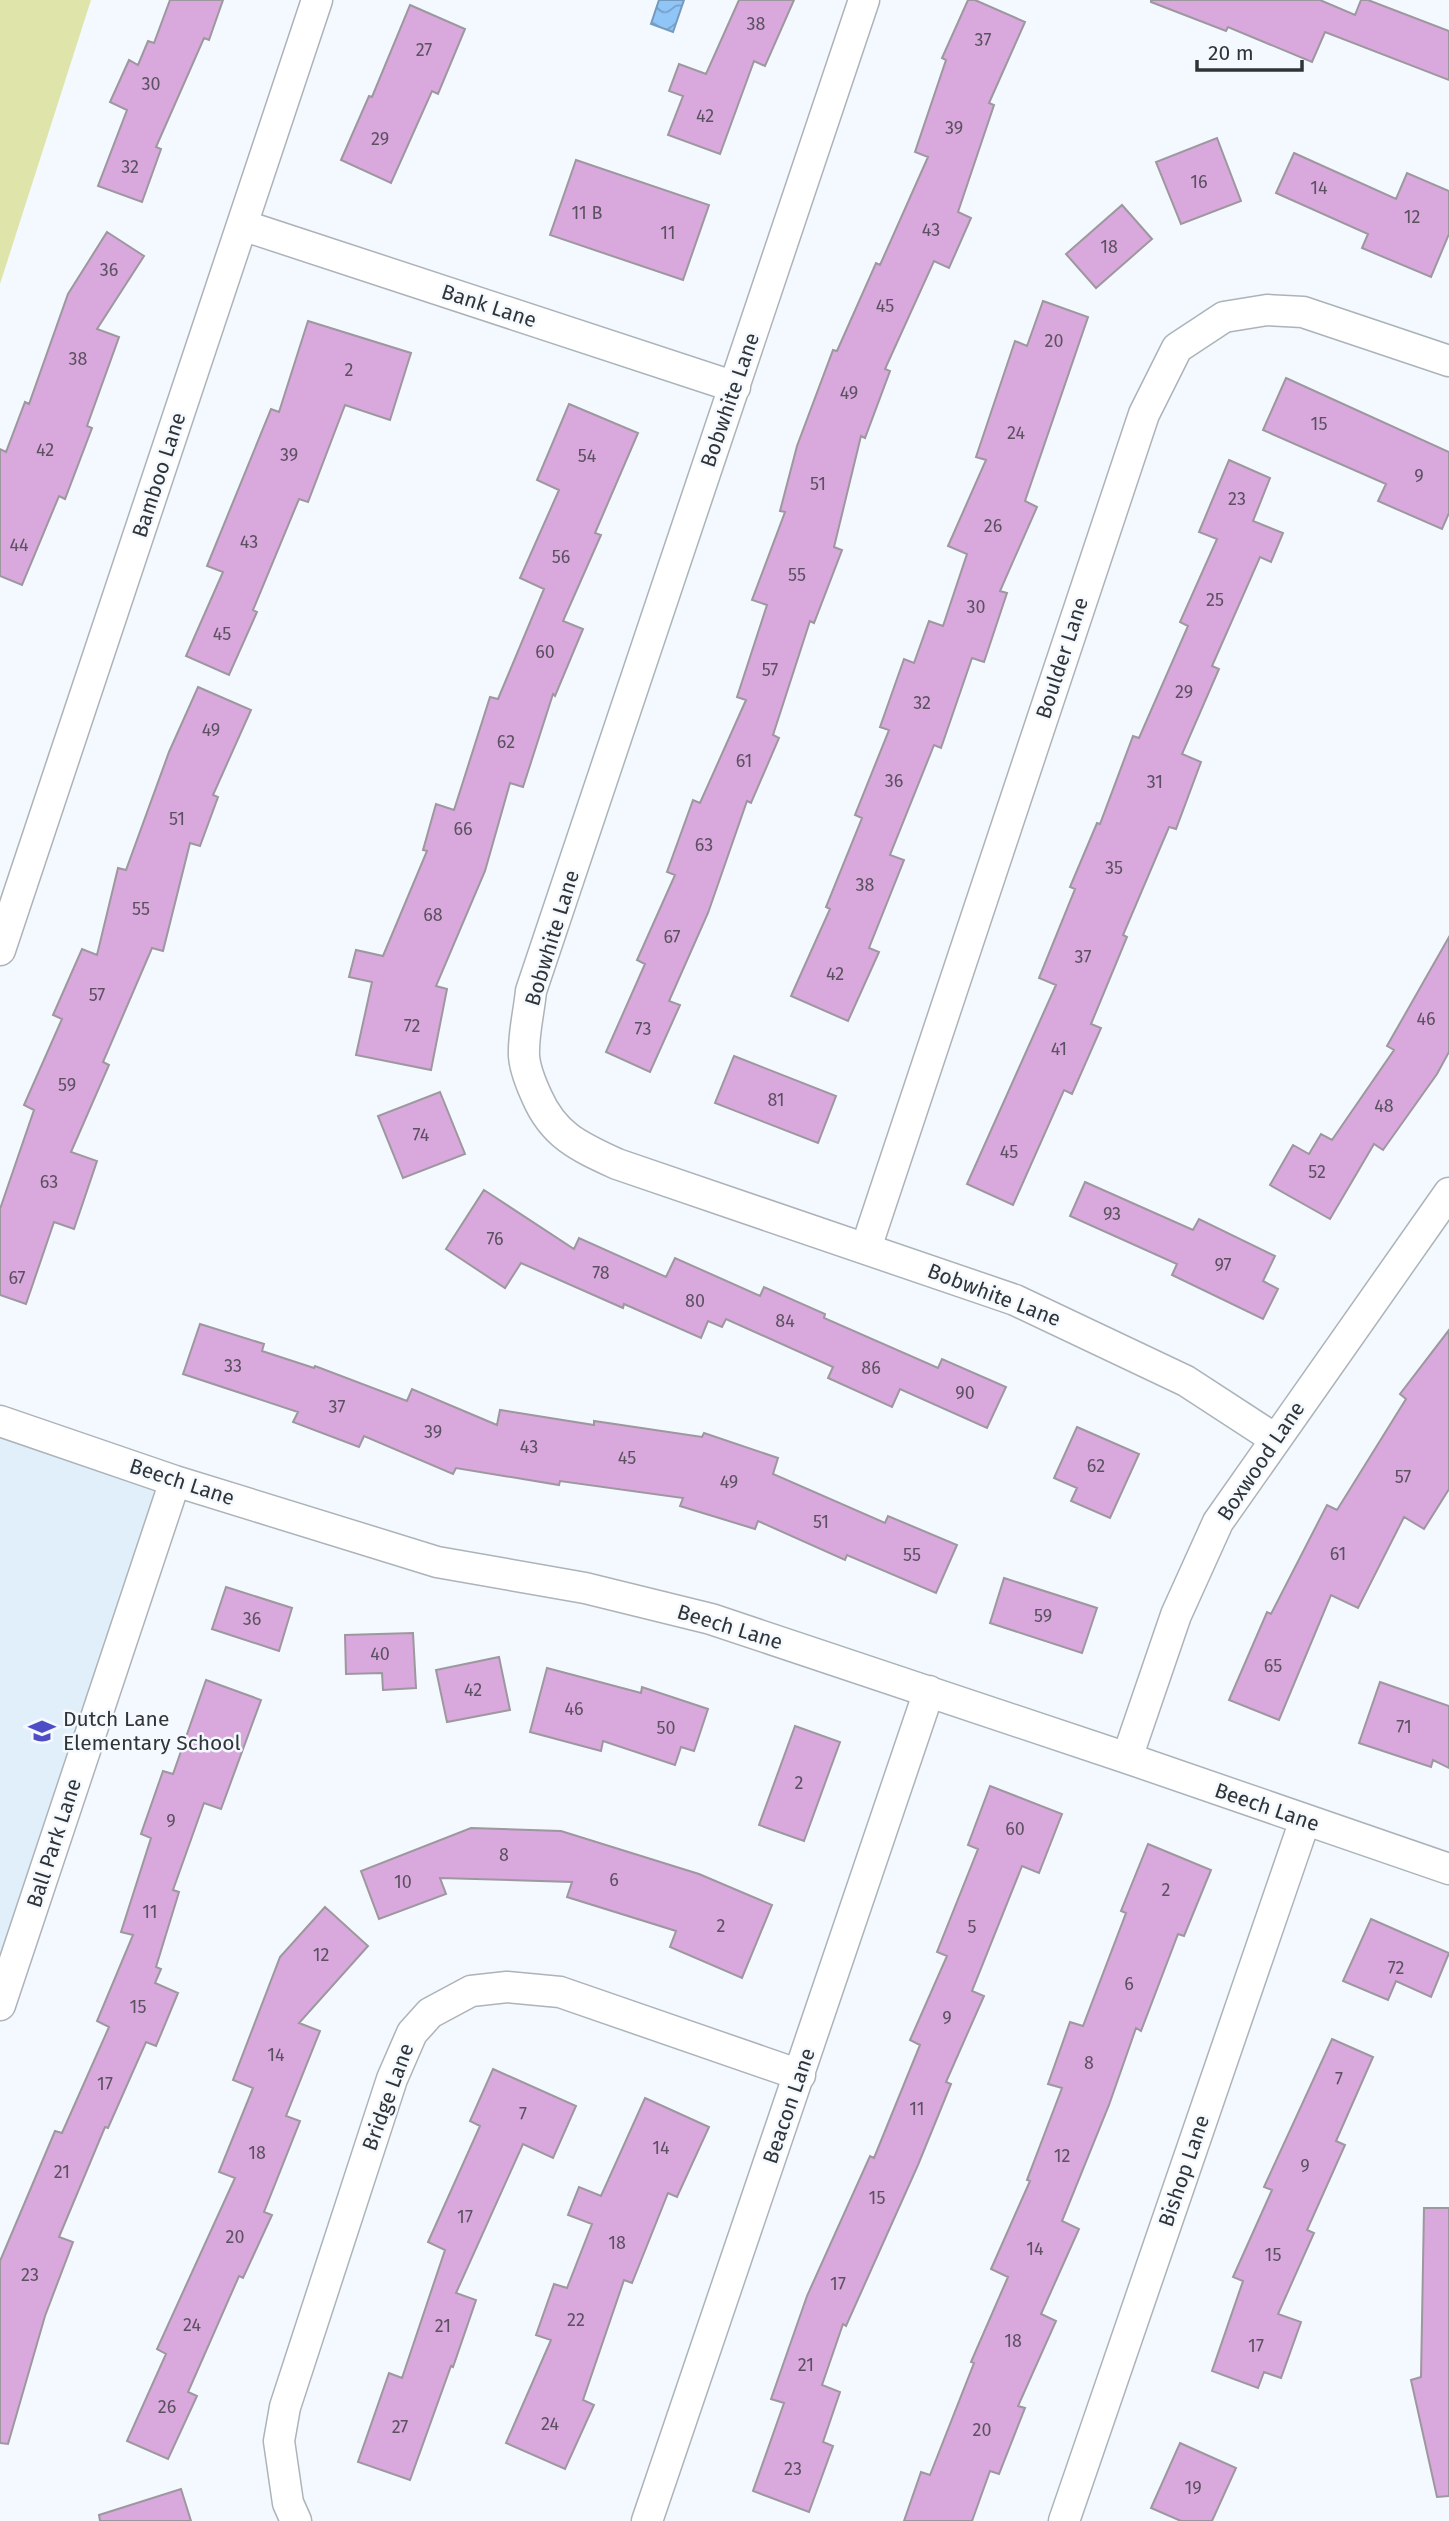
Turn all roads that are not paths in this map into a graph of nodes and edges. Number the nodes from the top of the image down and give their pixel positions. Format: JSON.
{"nodes":[{"id":1,"x":317,"y":0,"type":"edge"},
{"id":2,"x":864,"y":0,"type":"edge"},
{"id":3,"x":243,"y":225,"type":"junction"},
{"id":4,"x":1449,"y":361,"type":"edge"},
{"id":5,"x":735,"y":387,"type":"junction"},
{"id":6,"x":0,"y":950,"type":"edge"},
{"id":7,"x":1449,"y":1193,"type":"edge"},
{"id":8,"x":866,"y":1248,"type":"junction"},
{"id":9,"x":0,"y":1421,"type":"edge"},
{"id":10,"x":1275,"y":1439,"type":"junction"},
{"id":11,"x":175,"y":1481,"type":"junction"},
{"id":12,"x":929,"y":1691,"type":"junction"},
{"id":13,"x":1127,"y":1758,"type":"junction"},
{"id":14,"x":1305,"y":1820,"type":"junction"},
{"id":15,"x":1449,"y":1869,"type":"edge"},
{"id":16,"x":0,"y":2005,"type":"edge"},
{"id":17,"x":800,"y":2075,"type":"junction"},
{"id":18,"x":296,"y":2521,"type":"edge"},
{"id":19,"x":647,"y":2521,"type":"edge"},
{"id":20,"x":1064,"y":2521,"type":"edge"}],
"edges":[{"from":1,"to":3,"type":"street","name":"Bamboo Lane"},
{"from":2,"to":5,"type":"street","name":"Bobwhite Lane"},
{"from":3,"to":5,"type":"street","name":"Bank Lane"},
{"from":3,"to":6,"type":"street","name":"Bamboo Lane"},
{"from":4,"to":8,"type":"street","name":"Boulder Lane"},
{"from":5,"to":8,"type":"street","name":"Bobwhite Lane"},
{"from":7,"to":10,"type":"street","name":"Boxwood Lane"},
{"from":8,"to":10,"type":"street","name":"Bobwhite Lane"},
{"from":9,"to":11,"type":"street","name":"Beech Lane"},
{"from":10,"to":13,"type":"street","name":"Boxwood Lane"},
{"from":11,"to":12,"type":"street","name":"Beech Lane"},
{"from":11,"to":16,"type":"street","name":"Ball Park Lane"},
{"from":12,"to":13,"type":"street","name":"Beech Lane"},
{"from":12,"to":17,"type":"street","name":"Beacon Lane"},
{"from":13,"to":14,"type":"street","name":"Beech Lane"},
{"from":14,"to":15,"type":"street","name":"Beech Lane"},
{"from":14,"to":20,"type":"street","name":"Bishop Lane"},
{"from":17,"to":18,"type":"street","name":"Bridge Lane"},
{"from":17,"to":19,"type":"street","name":"Beacon Lane"}]}
